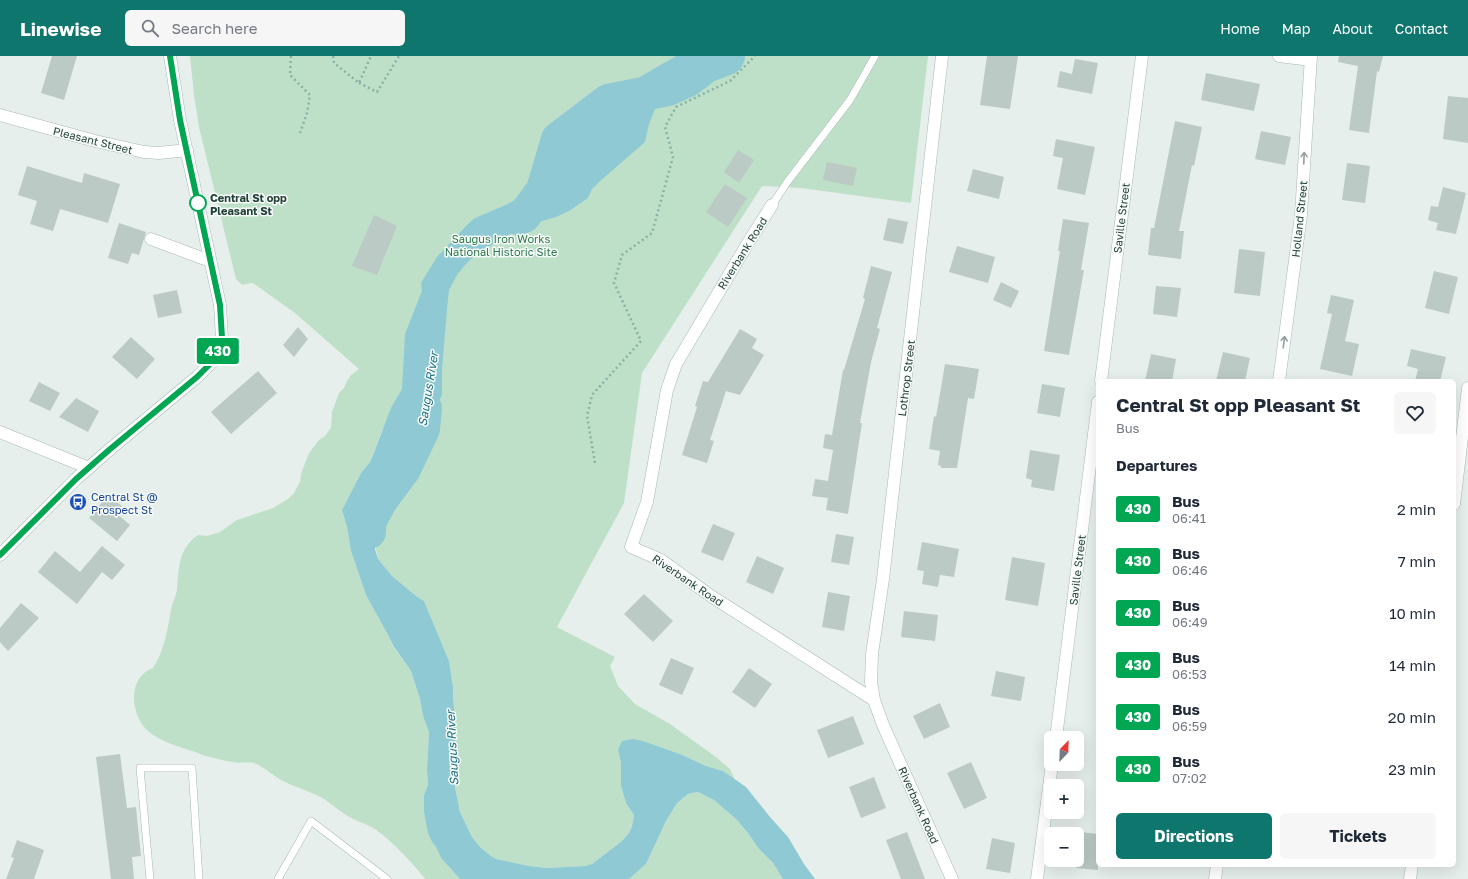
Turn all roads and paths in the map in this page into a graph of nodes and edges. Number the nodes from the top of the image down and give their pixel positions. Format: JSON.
{"nodes":[{"id":1,"x":170,"y":56,"type":"edge"},
{"id":2,"x":291,"y":56,"type":"edge"},
{"id":3,"x":333,"y":56,"type":"edge"},
{"id":4,"x":371,"y":56,"type":"edge"},
{"id":5,"x":399,"y":56,"type":"edge"},
{"id":6,"x":755,"y":56,"type":"edge"},
{"id":7,"x":875,"y":56,"type":"edge"},
{"id":8,"x":942,"y":56,"type":"edge"},
{"id":9,"x":1142,"y":56,"type":"edge"},
{"id":10,"x":1279,"y":56,"type":"edge"},
{"id":11,"x":1311,"y":58,"type":"edge"},
{"id":12,"x":359,"y":83,"type":"junction"},
{"id":13,"x":0,"y":115,"type":"edge"},
{"id":14,"x":300,"y":133,"type":"dead end"},
{"id":15,"x":187,"y":150,"type":"junction"},
{"id":16,"x":772,"y":205,"type":"joint"},
{"id":17,"x":151,"y":239,"type":"dead end"},
{"id":18,"x":210,"y":261,"type":"junction"},
{"id":19,"x":1101,"y":379,"type":"edge"},
{"id":20,"x":1279,"y":379,"type":"edge"},
{"id":21,"x":1468,"y":388,"type":"edge"},
{"id":22,"x":1096,"y":418,"type":"edge"},
{"id":23,"x":0,"y":432,"type":"edge"},
{"id":24,"x":595,"y":463,"type":"dead end"},
{"id":25,"x":89,"y":468,"type":"junction"},
{"id":26,"x":1456,"y":487,"type":"edge"},
{"id":27,"x":0,"y":555,"type":"edge"},
{"id":28,"x":874,"y":700,"type":"junction"},
{"id":29,"x":1057,"y":731,"type":"edge"},
{"id":30,"x":1051,"y":771,"type":"edge"},
{"id":31,"x":1217,"y":867,"type":"edge"},
{"id":32,"x":1412,"y":867,"type":"edge"},
{"id":33,"x":150,"y":879,"type":"edge"},
{"id":34,"x":199,"y":879,"type":"edge"},
{"id":35,"x":278,"y":879,"type":"edge"},
{"id":36,"x":387,"y":879,"type":"edge"},
{"id":37,"x":952,"y":879,"type":"edge"},
{"id":38,"x":1037,"y":879,"type":"edge"},
{"id":39,"x":1215,"y":879,"type":"edge"},
{"id":40,"x":1410,"y":879,"type":"edge"}],
"edges":[{"from":1,"to":15,"type":"street"},
{"from":2,"to":14,"type":"path"},
{"from":3,"to":12,"type":"path"},
{"from":4,"to":12,"type":"path"},
{"from":5,"to":12,"type":"path"},
{"from":6,"to":24,"type":"path"},
{"from":7,"to":16,"type":"lane"},
{"from":8,"to":28,"type":"street","name":"Lothrop Street"},
{"from":9,"to":19,"type":"street","name":"Saville Street"},
{"from":10,"to":11,"type":"street"},
{"from":20,"to":11,"type":"street","name":"Holland Street","one_way":true},
{"from":13,"to":15,"type":"street","name":"Pleasant Street"},
{"from":15,"to":18,"type":"street"},
{"from":16,"to":28,"type":"street","name":"Riverbank Road"},
{"from":17,"to":18,"type":"street"},
{"from":18,"to":25,"type":"street"},
{"from":21,"to":26,"type":"street"},
{"from":22,"to":29,"type":"street","name":"Saville Street"},
{"from":23,"to":25,"type":"street"},
{"from":25,"to":27,"type":"street"},
{"from":28,"to":37,"type":"street","name":"Riverbank Road"},
{"from":30,"to":38,"type":"street"},
{"from":31,"to":39,"type":"street"},
{"from":32,"to":40,"type":"street"},
{"from":33,"to":34,"type":"lane"},
{"from":35,"to":36,"type":"lane"}]}
